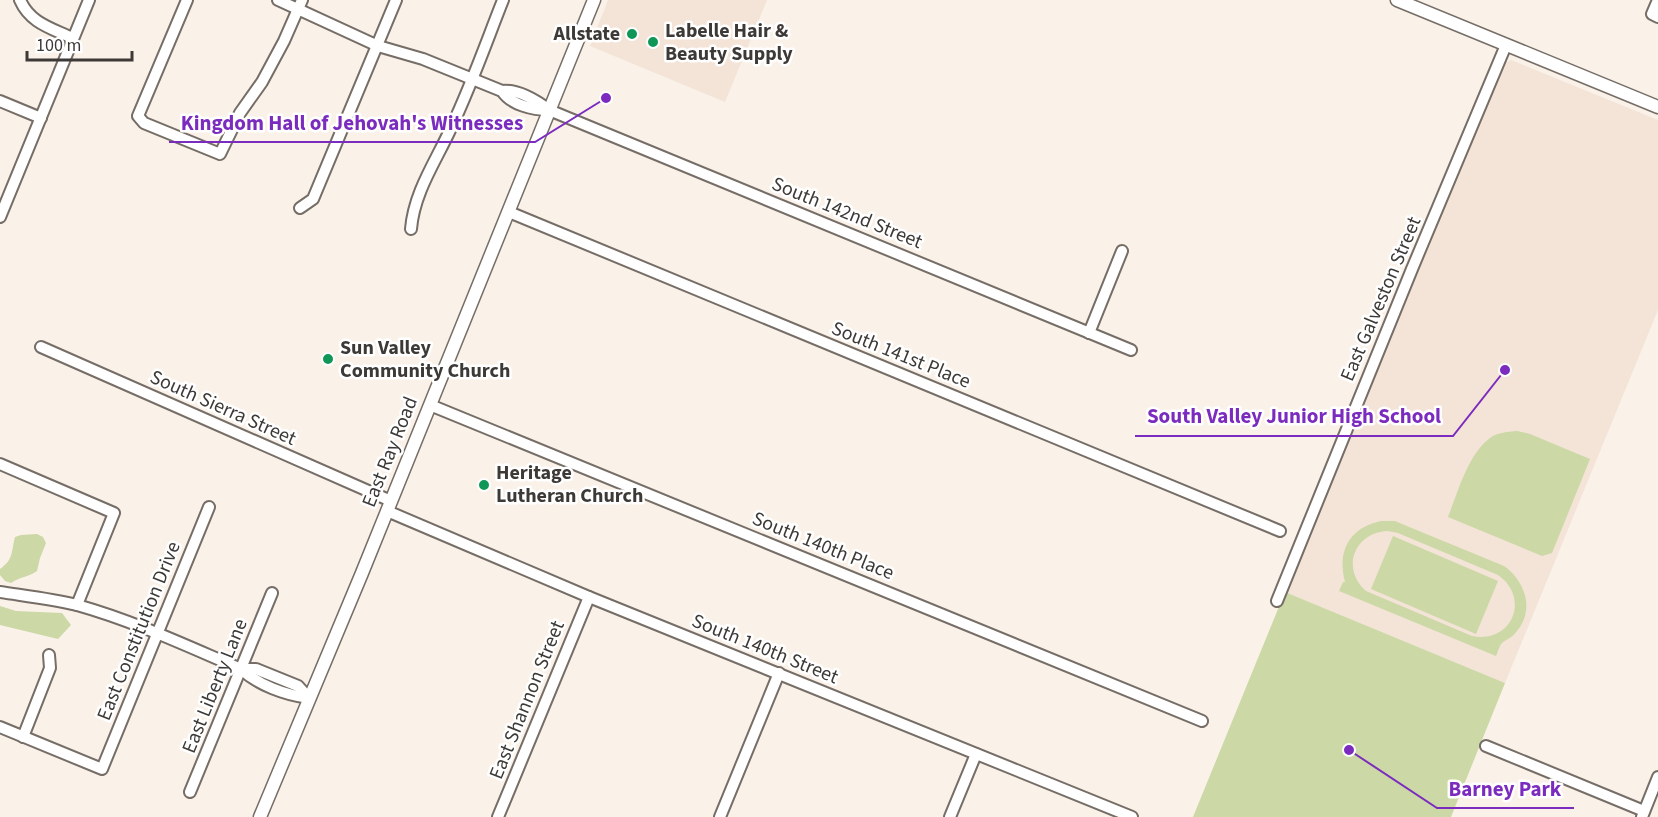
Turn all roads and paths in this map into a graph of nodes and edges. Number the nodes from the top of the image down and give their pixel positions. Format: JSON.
{"nodes":[{"id":1,"x":20,"y":0,"type":"edge"},
{"id":2,"x":88,"y":0,"type":"edge"},
{"id":3,"x":187,"y":0,"type":"edge"},
{"id":4,"x":278,"y":0,"type":"edge"},
{"id":5,"x":396,"y":0,"type":"edge"},
{"id":6,"x":503,"y":0,"type":"edge"},
{"id":7,"x":594,"y":0,"type":"edge"},
{"id":8,"x":1397,"y":0,"type":"edge"},
{"id":9,"x":1658,"y":0,"type":"edge"},
{"id":10,"x":301,"y":5,"type":"edge"},
{"id":11,"x":1655,"y":16,"type":"edge"},
{"id":12,"x":72,"y":38,"type":"junction"},
{"id":13,"x":1506,"y":45,"type":"junction"},
{"id":14,"x":378,"y":46,"type":"junction"},
{"id":15,"x":472,"y":78,"type":"junction"},
{"id":16,"x":0,"y":101,"type":"edge"},
{"id":17,"x":1658,"y":107,"type":"edge"},
{"id":18,"x":549,"y":111,"type":"junction"},
{"id":19,"x":41,"y":118,"type":"junction"},
{"id":20,"x":300,"y":208,"type":"dead end"},
{"id":21,"x":509,"y":213,"type":"junction"},
{"id":22,"x":0,"y":217,"type":"edge"},
{"id":23,"x":411,"y":229,"type":"dead end"},
{"id":24,"x":1122,"y":251,"type":"dead end"},
{"id":25,"x":1089,"y":333,"type":"junction"},
{"id":26,"x":41,"y":347,"type":"dead end"},
{"id":27,"x":1131,"y":350,"type":"dead end"},
{"id":28,"x":430,"y":405,"type":"junction"},
{"id":29,"x":0,"y":464,"type":"edge"},
{"id":30,"x":389,"y":506,"type":"junction"},
{"id":31,"x":209,"y":507,"type":"dead end"},
{"id":32,"x":1280,"y":531,"type":"dead end"},
{"id":33,"x":0,"y":592,"type":"edge"},
{"id":34,"x":273,"y":593,"type":"dead end"},
{"id":35,"x":589,"y":597,"type":"junction"},
{"id":36,"x":1277,"y":601,"type":"dead end"},
{"id":37,"x":76,"y":605,"type":"junction"},
{"id":38,"x":158,"y":633,"type":"junction"},
{"id":39,"x":49,"y":655,"type":"dead end"},
{"id":40,"x":241,"y":669,"type":"junction"},
{"id":41,"x":779,"y":673,"type":"junction"},
{"id":42,"x":309,"y":698,"type":"junction"},
{"id":43,"x":1202,"y":722,"type":"dead end"},
{"id":44,"x":0,"y":727,"type":"edge"},
{"id":45,"x":23,"y":737,"type":"junction"},
{"id":46,"x":1486,"y":746,"type":"dead end"},
{"id":47,"x":976,"y":754,"type":"junction"},
{"id":48,"x":1658,"y":777,"type":"edge"},
{"id":49,"x":190,"y":792,"type":"dead end"},
{"id":50,"x":1643,"y":814,"type":"edge"},
{"id":51,"x":260,"y":817,"type":"edge"},
{"id":52,"x":498,"y":817,"type":"edge"},
{"id":53,"x":720,"y":817,"type":"edge"},
{"id":54,"x":950,"y":817,"type":"edge"},
{"id":55,"x":1132,"y":817,"type":"edge"}],
"edges":[{"from":1,"to":12,"type":"street"},
{"from":2,"to":12,"type":"street"},
{"from":3,"to":10,"type":"street"},
{"from":4,"to":10,"type":"street","name":"South 142nd Street"},
{"from":5,"to":14,"type":"street"},
{"from":6,"to":15,"type":"street"},
{"from":7,"to":18,"type":"main road","name":"East Ray Road"},
{"from":8,"to":13,"type":"main road"},
{"from":9,"to":11,"type":"street"},
{"from":10,"to":14,"type":"street","name":"South 142nd Street"},
{"from":12,"to":19,"type":"street"},
{"from":13,"to":17,"type":"main road"},
{"from":13,"to":36,"type":"street","name":"East Galveston Street"},
{"from":14,"to":15,"type":"street","name":"South 142nd Street"},
{"from":14,"to":20,"type":"street"},
{"from":15,"to":18,"type":"street","name":"South 142nd Street"},
{"from":15,"to":23,"type":"street"},
{"from":16,"to":19,"type":"street"},
{"from":18,"to":21,"type":"main road","name":"East Ray Road"},
{"from":18,"to":25,"type":"street","name":"South 142nd Street"},
{"from":19,"to":22,"type":"street"},
{"from":21,"to":28,"type":"main road","name":"East Ray Road"},
{"from":21,"to":32,"type":"street","name":"South 141st Place"},
{"from":24,"to":25,"type":"street"},
{"from":25,"to":27,"type":"street","name":"South 142nd Street"},
{"from":26,"to":30,"type":"street","name":"South Sierra Street"},
{"from":28,"to":30,"type":"main road","name":"East Ray Road"},
{"from":28,"to":43,"type":"street","name":"South 140th Place"},
{"from":29,"to":37,"type":"street"},
{"from":30,"to":35,"type":"street","name":"South 140th Street"},
{"from":30,"to":42,"type":"main road","name":"East Ray Road"},
{"from":31,"to":38,"type":"street","name":"East Constitution Drive"},
{"from":33,"to":37,"type":"street"},
{"from":34,"to":40,"type":"street","name":"East Liberty Lane"},
{"from":35,"to":41,"type":"street","name":"South 140th Street"},
{"from":35,"to":52,"type":"street","name":"East Shannon Street"},
{"from":37,"to":38,"type":"street"},
{"from":38,"to":40,"type":"street"},
{"from":38,"to":45,"type":"street","name":"East Constitution Drive"},
{"from":39,"to":45,"type":"street"},
{"from":40,"to":42,"type":"street"},
{"from":40,"to":49,"type":"street","name":"East Liberty Lane"},
{"from":41,"to":47,"type":"street","name":"South 140th Street"},
{"from":41,"to":53,"type":"street"},
{"from":42,"to":51,"type":"main road","name":"East Ray Road"},
{"from":44,"to":45,"type":"street"},
{"from":46,"to":50,"type":"street"},
{"from":47,"to":54,"type":"street"},
{"from":47,"to":55,"type":"street","name":"South 140th Street"},
{"from":48,"to":50,"type":"street"}]}
